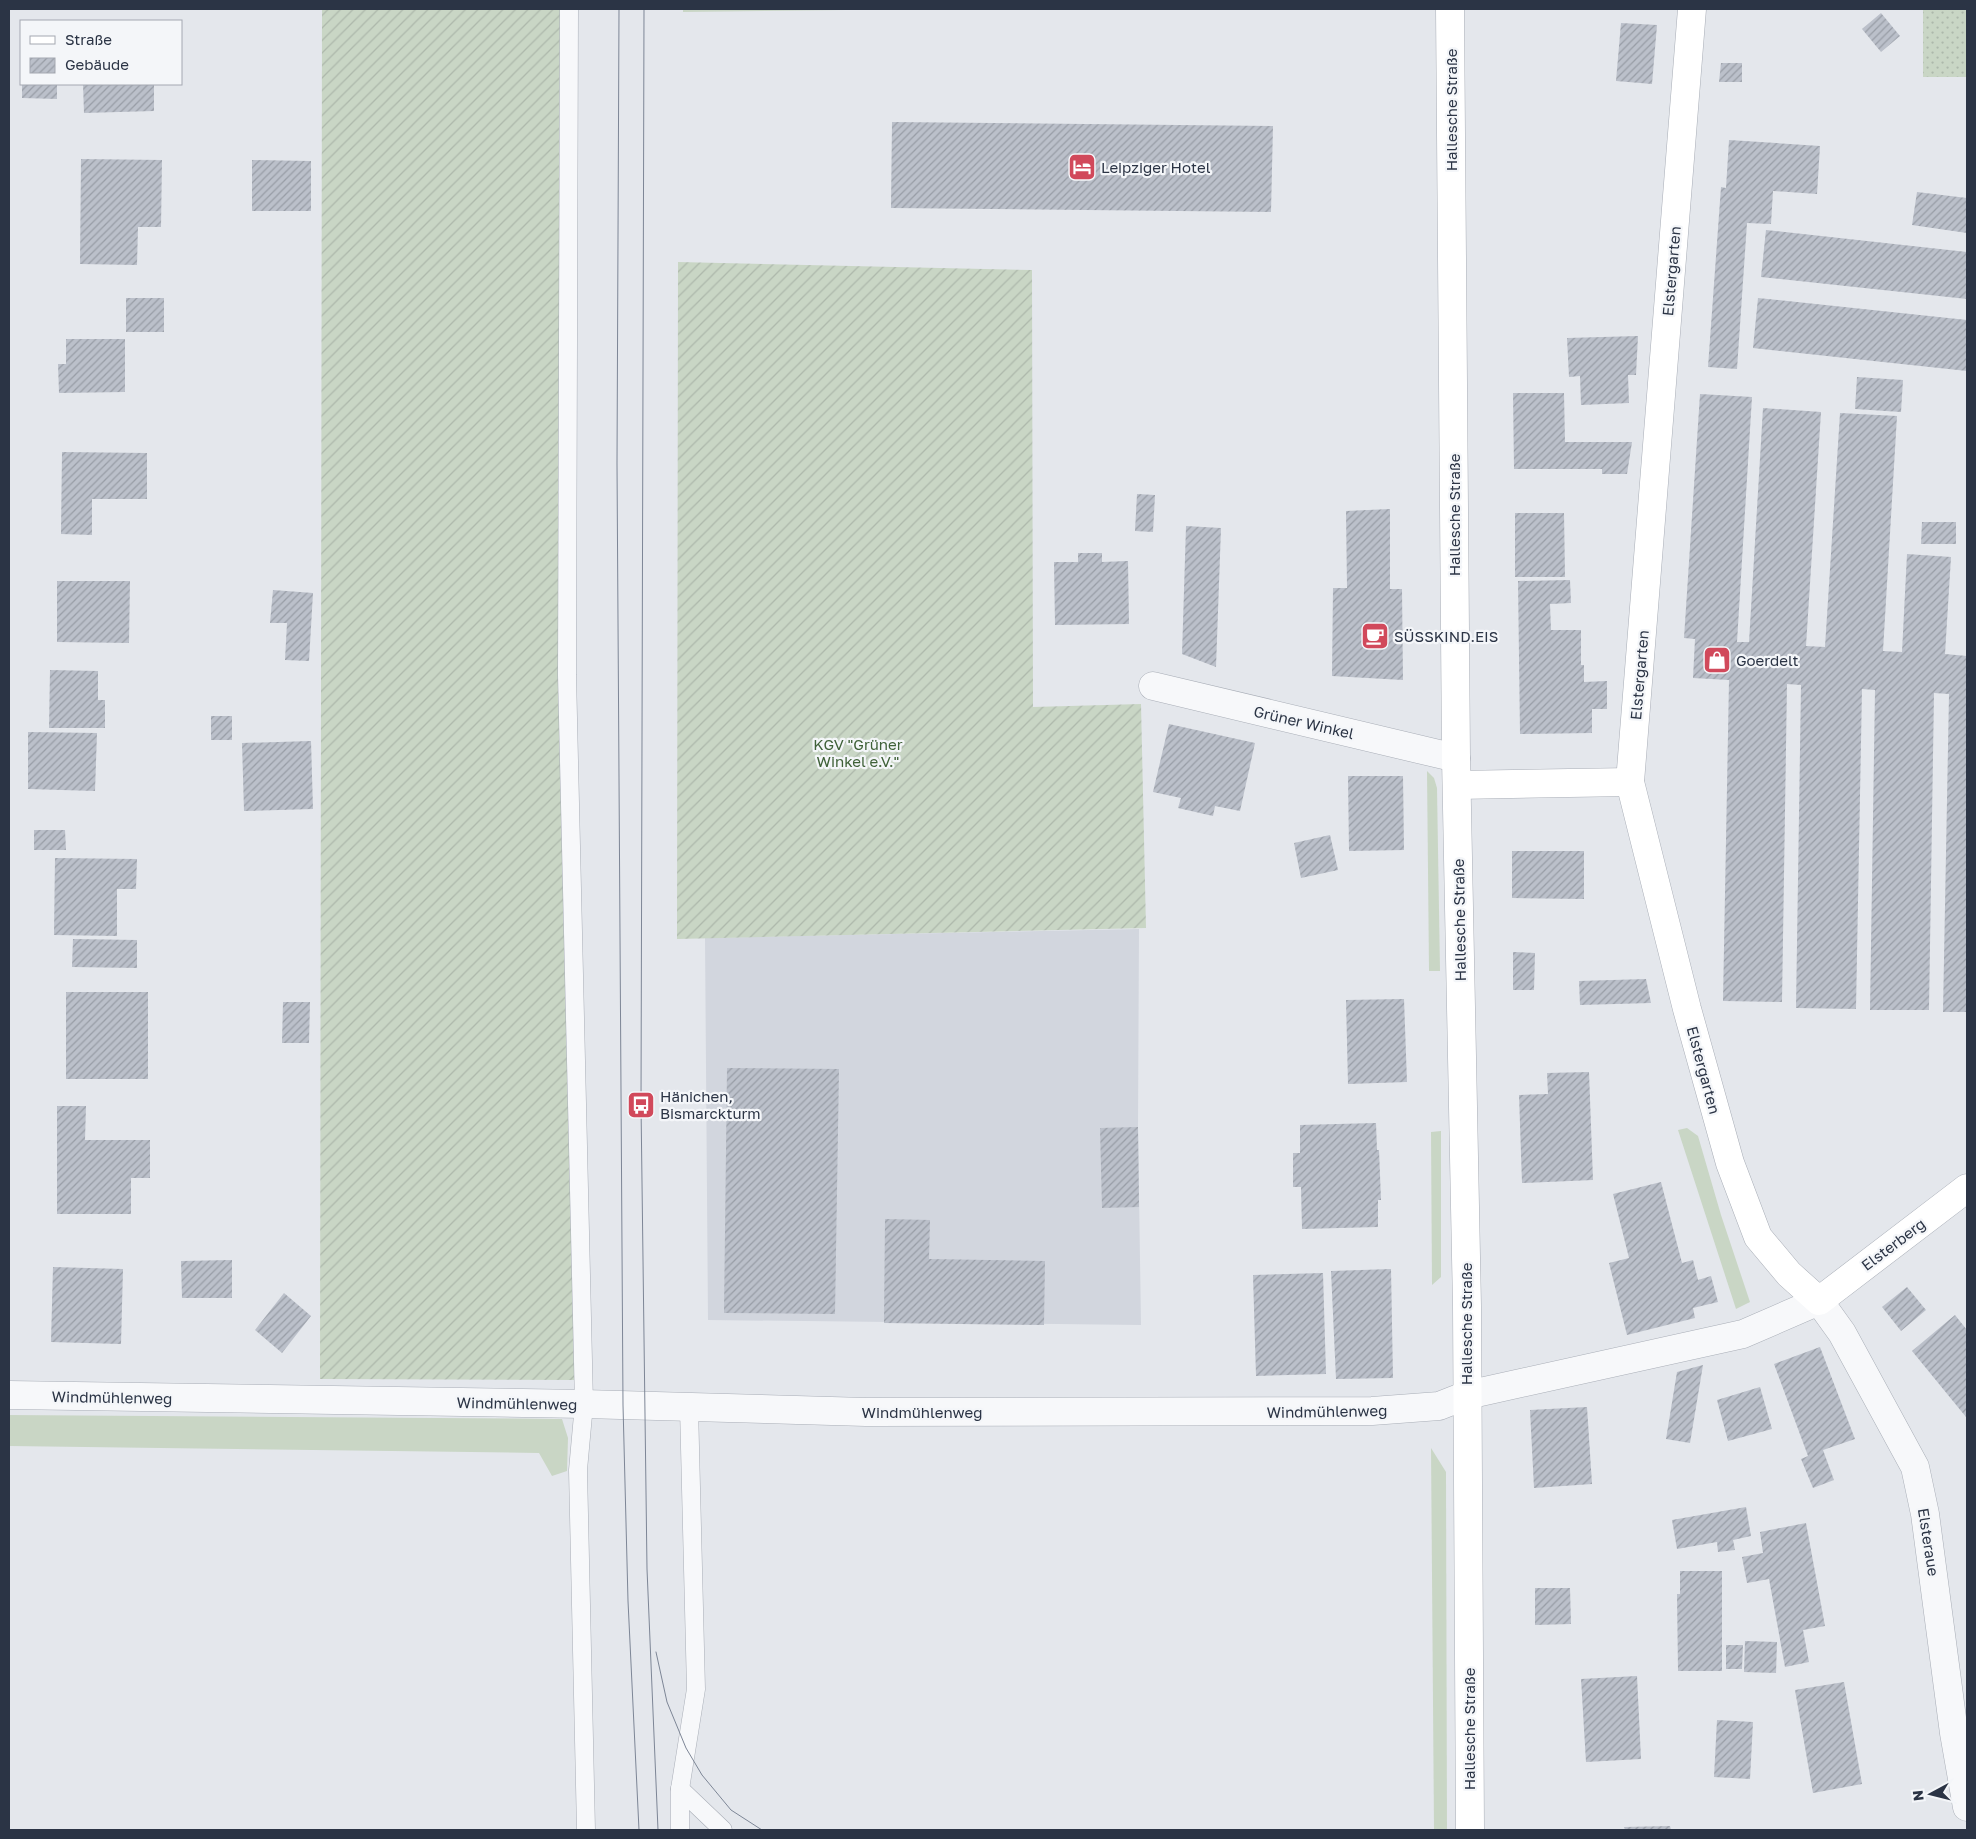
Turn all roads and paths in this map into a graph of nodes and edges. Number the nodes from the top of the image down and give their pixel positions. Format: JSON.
{"nodes":[{"id":1,"x":570,"y":9,"type":"edge"},
{"id":2,"x":1450,"y":9,"type":"edge"},
{"id":3,"x":1692,"y":9,"type":"edge"},
{"id":4,"x":1153,"y":686,"type":"dead end"},
{"id":5,"x":1456,"y":772,"type":"junction"},
{"id":6,"x":1630,"y":782,"type":"junction"},
{"id":7,"x":1967,"y":1188,"type":"edge"},
{"id":8,"x":1819,"y":1300,"type":"junction"},
{"id":9,"x":9,"y":1395,"type":"edge"},
{"id":10,"x":1467,"y":1395,"type":"junction"},
{"id":11,"x":584,"y":1404,"type":"junction"},
{"id":12,"x":689,"y":1407,"type":"junction"},
{"id":13,"x":680,"y":1789,"type":"junction"},
{"id":14,"x":1967,"y":1807,"type":"edge"},
{"id":15,"x":586,"y":1830,"type":"edge"},
{"id":16,"x":680,"y":1830,"type":"edge"},
{"id":17,"x":723,"y":1830,"type":"edge"},
{"id":18,"x":1470,"y":1830,"type":"edge"}],
"edges":[{"from":1,"to":11,"type":"lane"},
{"from":2,"to":5,"type":"street","name":"Hallesche Straße"},
{"from":3,"to":6,"type":"street","name":"Elstergarten"},
{"from":4,"to":5,"type":"street","name":"Grüner Winkel"},
{"from":5,"to":6,"type":"street","name":"Grüner Winkel"},
{"from":5,"to":10,"type":"street","name":"Hallesche Straße"},
{"from":6,"to":8,"type":"street","name":"Elstergarten"},
{"from":7,"to":8,"type":"street","name":"Elsterberg"},
{"from":8,"to":10,"type":"street","name":"Windmühlenweg"},
{"from":8,"to":14,"type":"street","name":"Elsteraue"},
{"from":9,"to":11,"type":"street","name":"Windmühlenweg"},
{"from":10,"to":12,"type":"street","name":"Windmühlenweg"},
{"from":10,"to":18,"type":"street","name":"Hallesche Straße"},
{"from":11,"to":12,"type":"street","name":"Windmühlenweg"},
{"from":11,"to":15,"type":"lane"},
{"from":12,"to":13,"type":"lane"},
{"from":13,"to":16,"type":"lane"},
{"from":13,"to":17,"type":"lane"}]}
